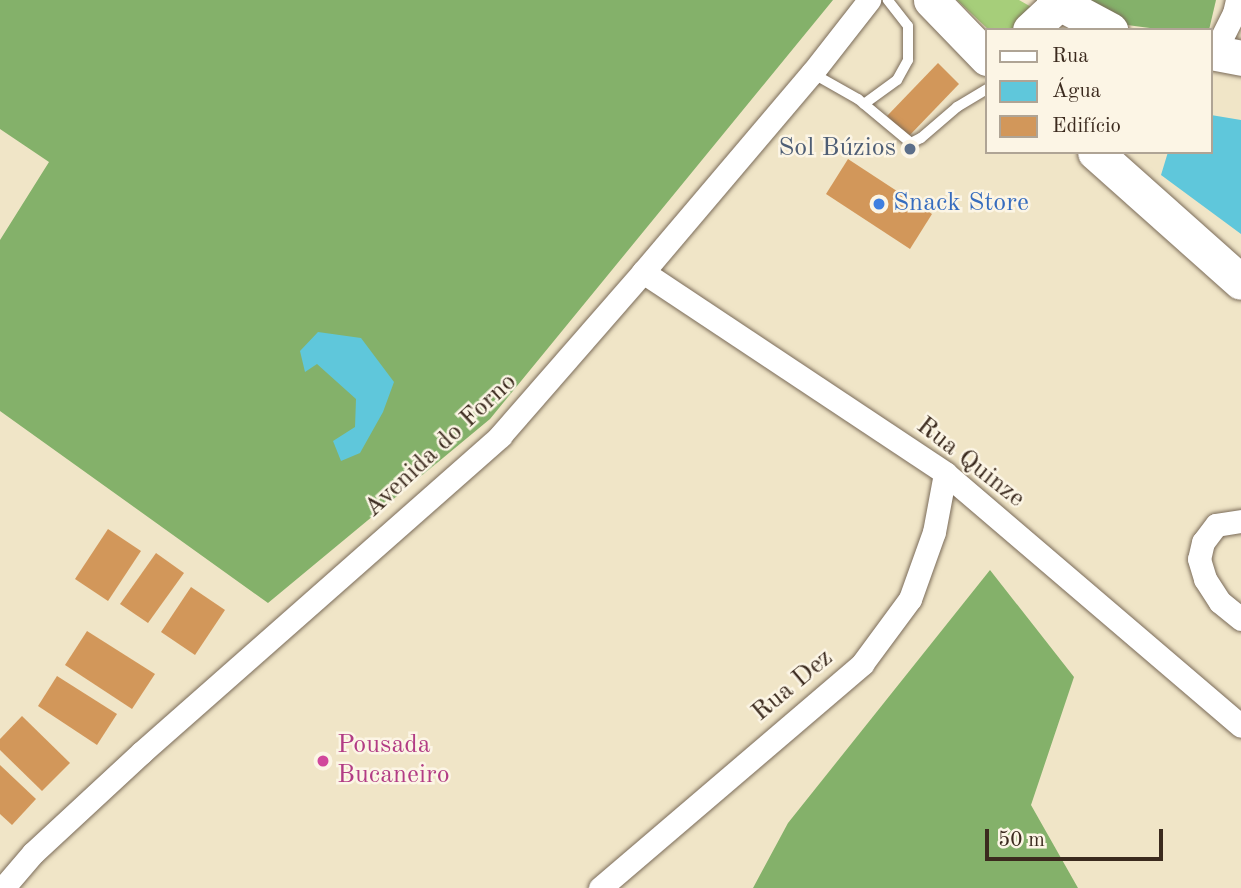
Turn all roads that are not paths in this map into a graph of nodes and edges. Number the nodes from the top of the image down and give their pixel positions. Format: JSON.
{"nodes":[{"id":1,"x":869,"y":0,"type":"edge"},
{"id":2,"x":888,"y":0,"type":"edge"},
{"id":3,"x":930,"y":0,"type":"edge"},
{"id":4,"x":1237,"y":0,"type":"edge"},
{"id":5,"x":1056,"y":1,"type":"edge"},
{"id":6,"x":1032,"y":28,"type":"edge"},
{"id":7,"x":1106,"y":28,"type":"edge"},
{"id":8,"x":1222,"y":54,"type":"edge"},
{"id":9,"x":986,"y":57,"type":"edge"},
{"id":10,"x":812,"y":73,"type":"junction"},
{"id":11,"x":986,"y":90,"type":"edge"},
{"id":12,"x":864,"y":104,"type":"junction"},
{"id":13,"x":1097,"y":154,"type":"edge"},
{"id":14,"x":643,"y":272,"type":"junction"},
{"id":15,"x":1241,"y":282,"type":"edge"},
{"id":16,"x":945,"y":473,"type":"junction"},
{"id":17,"x":1241,"y":521,"type":"edge"},
{"id":18,"x":1241,"y":619,"type":"edge"},
{"id":19,"x":1241,"y":726,"type":"edge"},
{"id":20,"x":3,"y":888,"type":"edge"},
{"id":21,"x":600,"y":888,"type":"edge"}],
"edges":[{"from":1,"to":10,"type":"street","name":"Avenida do Forno"},
{"from":2,"to":12,"type":"lane"},
{"from":3,"to":9,"type":"main road"},
{"from":4,"to":8,"type":"street"},
{"from":5,"to":6,"type":"main road"},
{"from":5,"to":7,"type":"main road"},
{"from":10,"to":12,"type":"lane"},
{"from":10,"to":14,"type":"street","name":"Avenida do Forno"},
{"from":11,"to":12,"type":"lane"},
{"from":13,"to":15,"type":"main road"},
{"from":14,"to":16,"type":"street","name":"Rua Quinze"},
{"from":14,"to":20,"type":"street","name":"Avenida do Forno"},
{"from":16,"to":19,"type":"street","name":"Rua Quinze"},
{"from":16,"to":21,"type":"street","name":"Rua Dez"},
{"from":17,"to":18,"type":"street"}]}
